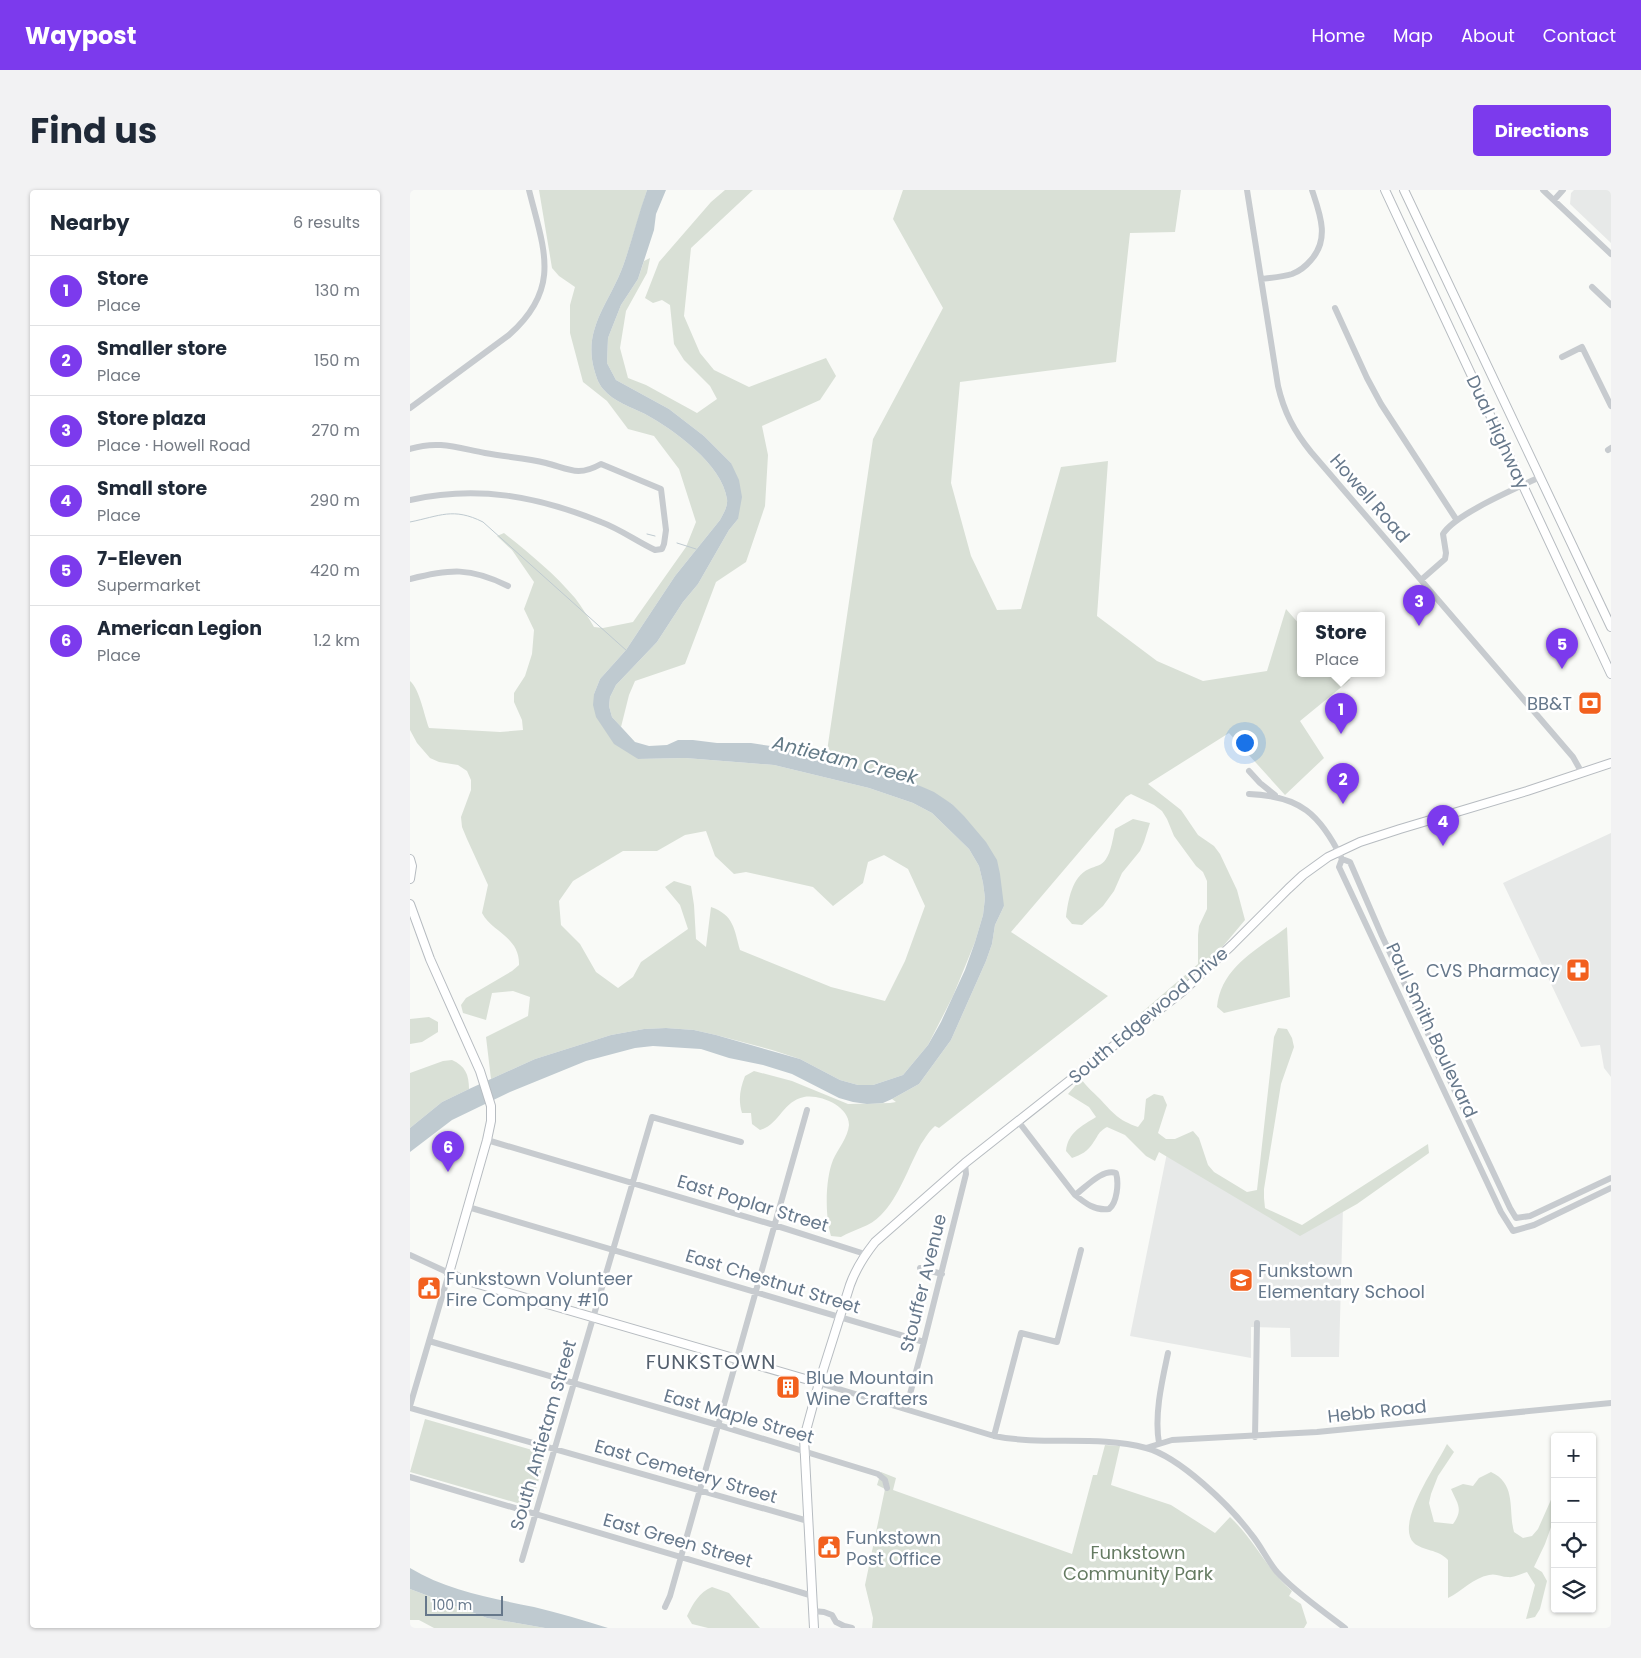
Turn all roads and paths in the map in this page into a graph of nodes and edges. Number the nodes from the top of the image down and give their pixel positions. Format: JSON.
{"nodes":[{"id":1,"x":529,"y":190,"type":"edge"},
{"id":2,"x":1247,"y":190,"type":"edge"},
{"id":3,"x":1312,"y":190,"type":"edge"},
{"id":4,"x":1384,"y":190,"type":"edge"},
{"id":5,"x":1404,"y":190,"type":"edge"},
{"id":6,"x":1543,"y":190,"type":"edge"},
{"id":7,"x":1563,"y":190,"type":"edge"},
{"id":8,"x":1554,"y":200,"type":"junction"},
{"id":9,"x":1611,"y":254,"type":"edge"},
{"id":10,"x":1261,"y":279,"type":"junction"},
{"id":11,"x":1592,"y":287,"type":"dead end"},
{"id":12,"x":1611,"y":306,"type":"edge"},
{"id":13,"x":1335,"y":308,"type":"dead end"},
{"id":14,"x":1562,"y":356,"type":"dead end"},
{"id":15,"x":1611,"y":406,"type":"edge"},
{"id":16,"x":410,"y":408,"type":"edge"},
{"id":17,"x":410,"y":449,"type":"edge"},
{"id":18,"x":1540,"y":478,"type":"junction"},
{"id":19,"x":1523,"y":485,"type":"junction"},
{"id":20,"x":410,"y":500,"type":"edge"},
{"id":21,"x":1456,"y":519,"type":"junction"},
{"id":22,"x":410,"y":579,"type":"edge"},
{"id":23,"x":1421,"y":580,"type":"junction"},
{"id":24,"x":508,"y":586,"type":"dead end"},
{"id":25,"x":1611,"y":627,"type":"edge"},
{"id":26,"x":1611,"y":674,"type":"edge"},
{"id":27,"x":1611,"y":763,"type":"edge"},
{"id":28,"x":1249,"y":771,"type":"dead end"},
{"id":29,"x":1582,"y":773,"type":"junction"},
{"id":30,"x":1249,"y":794,"type":"dead end"},
{"id":31,"x":1278,"y":797,"type":"junction"},
{"id":32,"x":1340,"y":856,"type":"junction"},
{"id":33,"x":410,"y":859,"type":"edge"},
{"id":34,"x":410,"y":875,"type":"edge"},
{"id":35,"x":410,"y":904,"type":"edge"},
{"id":36,"x":1436,"y":1052,"type":"junction"},
{"id":37,"x":1428,"y":1056,"type":"junction"},
{"id":38,"x":806,"y":1110,"type":"dead end"},
{"id":39,"x":1018,"y":1121,"type":"junction"},
{"id":40,"x":487,"y":1140,"type":"junction"},
{"id":41,"x":741,"y":1142,"type":"dead end"},
{"id":42,"x":965,"y":1163,"type":"junction"},
{"id":43,"x":1611,"y":1178,"type":"edge"},
{"id":44,"x":633,"y":1183,"type":"junction"},
{"id":45,"x":1611,"y":1188,"type":"edge"},
{"id":46,"x":1075,"y":1194,"type":"junction"},
{"id":47,"x":468,"y":1207,"type":"junction"},
{"id":48,"x":774,"y":1225,"type":"junction"},
{"id":49,"x":613,"y":1250,"type":"junction"},
{"id":50,"x":1081,"y":1250,"type":"dead end"},
{"id":51,"x":865,"y":1254,"type":"junction"},
{"id":52,"x":410,"y":1255,"type":"edge"},
{"id":53,"x":920,"y":1268,"type":"dead end"},
{"id":54,"x":449,"y":1273,"type":"junction"},
{"id":55,"x":942,"y":1274,"type":"junction"},
{"id":56,"x":756,"y":1291,"type":"junction"},
{"id":57,"x":593,"y":1318,"type":"junction"},
{"id":58,"x":840,"y":1318,"type":"junction"},
{"id":59,"x":1257,"y":1323,"type":"dead end"},
{"id":60,"x":429,"y":1341,"type":"junction"},
{"id":61,"x":924,"y":1342,"type":"junction"},
{"id":62,"x":1168,"y":1353,"type":"dead end"},
{"id":63,"x":737,"y":1358,"type":"junction"},
{"id":64,"x":574,"y":1383,"type":"junction"},
{"id":65,"x":819,"y":1383,"type":"junction"},
{"id":66,"x":1611,"y":1403,"type":"edge"},
{"id":67,"x":410,"y":1407,"type":"edge"},
{"id":68,"x":906,"y":1409,"type":"junction"},
{"id":69,"x":718,"y":1425,"type":"junction"},
{"id":70,"x":994,"y":1436,"type":"junction"},
{"id":71,"x":1255,"y":1437,"type":"junction"},
{"id":72,"x":1159,"y":1443,"type":"junction"},
{"id":73,"x":1146,"y":1448,"type":"junction"},
{"id":74,"x":554,"y":1449,"type":"junction"},
{"id":75,"x":805,"y":1450,"type":"junction"},
{"id":76,"x":410,"y":1477,"type":"edge"},
{"id":77,"x":887,"y":1488,"type":"dead end"},
{"id":78,"x":700,"y":1491,"type":"junction"},
{"id":79,"x":535,"y":1515,"type":"junction"},
{"id":80,"x":808,"y":1521,"type":"junction"},
{"id":81,"x":681,"y":1556,"type":"junction"},
{"id":82,"x":522,"y":1560,"type":"dead end"},
{"id":83,"x":812,"y":1596,"type":"junction"},
{"id":84,"x":664,"y":1607,"type":"dead end"},
{"id":85,"x":813,"y":1611,"type":"junction"},
{"id":86,"x":814,"y":1628,"type":"edge"},
{"id":87,"x":852,"y":1628,"type":"edge"},
{"id":88,"x":1344,"y":1628,"type":"edge"}],
"edges":[{"from":1,"to":16,"type":"street"},
{"from":2,"to":10,"type":"street","name":"Howell Road"},
{"from":3,"to":10,"type":"street"},
{"from":4,"to":19,"type":"main road","name":"Dual Highway"},
{"from":5,"to":18,"type":"main road","name":"Dual Highway"},
{"from":6,"to":8,"type":"street"},
{"from":7,"to":8,"type":"street"},
{"from":8,"to":9,"type":"street"},
{"from":10,"to":23,"type":"street","name":"Howell Road"},
{"from":11,"to":12,"type":"street"},
{"from":13,"to":21,"type":"street"},
{"from":14,"to":15,"type":"street"},
{"from":17,"to":20,"type":"street"},
{"from":18,"to":19,"type":"street"},
{"from":18,"to":25,"type":"main road","name":"Dual Highway"},
{"from":19,"to":21,"type":"street"},
{"from":19,"to":26,"type":"main road","name":"Dual Highway"},
{"from":21,"to":23,"type":"street"},
{"from":22,"to":24,"type":"street"},
{"from":23,"to":29,"type":"street","name":"Howell Road"},
{"from":27,"to":29,"type":"main road","name":"South Edgewood Drive"},
{"from":28,"to":31,"type":"street"},
{"from":29,"to":32,"type":"main road","name":"South Edgewood Drive"},
{"from":30,"to":31,"type":"street","name":"Paul Smith Boulevard"},
{"from":31,"to":32,"type":"street","name":"Paul Smith Boulevard"},
{"from":32,"to":36,"type":"street","name":"Paul Smith Boulevard"},
{"from":32,"to":37,"type":"street","name":"Paul Smith Boulevard"},
{"from":32,"to":39,"type":"main road","name":"South Edgewood Drive"},
{"from":33,"to":34,"type":"main road"},
{"from":35,"to":40,"type":"main road"},
{"from":36,"to":37,"type":"street"},
{"from":36,"to":43,"type":"street","name":"Paul Smith Boulevard"},
{"from":37,"to":45,"type":"street","name":"Paul Smith Boulevard"},
{"from":38,"to":48,"type":"street"},
{"from":39,"to":42,"type":"main road","name":"South Edgewood Drive"},
{"from":39,"to":46,"type":"street"},
{"from":40,"to":44,"type":"street","name":"East Poplar Street"},
{"from":40,"to":47,"type":"main road"},
{"from":41,"to":44,"type":"street","name":"South Antietam Street"},
{"from":42,"to":51,"type":"main road","name":"South Edgewood Drive"},
{"from":42,"to":55,"type":"street","name":"Stouffer Avenue"},
{"from":44,"to":48,"type":"street","name":"East Poplar Street"},
{"from":44,"to":49,"type":"street","name":"South Antietam Street"},
{"from":46,"to":46,"type":"street"},
{"from":47,"to":49,"type":"street","name":"East Chestnut Street"},
{"from":47,"to":54,"type":"main road"},
{"from":48,"to":51,"type":"street","name":"East Poplar Street"},
{"from":48,"to":56,"type":"street"},
{"from":49,"to":56,"type":"street","name":"East Chestnut Street"},
{"from":49,"to":57,"type":"street","name":"South Antietam Street"},
{"from":50,"to":70,"type":"street"},
{"from":51,"to":58,"type":"main road","name":"South Edgewood Drive"},
{"from":52,"to":54,"type":"street"},
{"from":53,"to":55,"type":"street"},
{"from":54,"to":57,"type":"main road"},
{"from":54,"to":60,"type":"street"},
{"from":55,"to":61,"type":"street","name":"Stouffer Avenue"},
{"from":56,"to":58,"type":"street","name":"East Chestnut Street"},
{"from":56,"to":63,"type":"street"},
{"from":57,"to":63,"type":"main road"},
{"from":57,"to":64,"type":"street","name":"South Antietam Street"},
{"from":58,"to":61,"type":"street","name":"East Chestnut Street"},
{"from":58,"to":65,"type":"main road","name":"South Edgewood Drive"},
{"from":59,"to":71,"type":"street"},
{"from":60,"to":64,"type":"street","name":"East Maple Street"},
{"from":60,"to":67,"type":"street"},
{"from":61,"to":68,"type":"street","name":"Stouffer Avenue"},
{"from":62,"to":72,"type":"street"},
{"from":63,"to":65,"type":"main road"},
{"from":63,"to":69,"type":"street"},
{"from":64,"to":69,"type":"street","name":"East Maple Street"},
{"from":64,"to":74,"type":"street","name":"South Antietam Street"},
{"from":65,"to":68,"type":"street"},
{"from":65,"to":75,"type":"main road","name":"South Edgewood Drive"},
{"from":66,"to":71,"type":"street","name":"Hebb Road"},
{"from":67,"to":74,"type":"street","name":"East Cemetery Street"},
{"from":68,"to":70,"type":"street"},
{"from":69,"to":75,"type":"street","name":"East Maple Street"},
{"from":69,"to":78,"type":"street"},
{"from":70,"to":73,"type":"street"},
{"from":71,"to":72,"type":"street","name":"Hebb Road"},
{"from":72,"to":73,"type":"street","name":"Hebb Road"},
{"from":73,"to":88,"type":"street"},
{"from":74,"to":78,"type":"street","name":"East Cemetery Street"},
{"from":74,"to":79,"type":"street","name":"South Antietam Street"},
{"from":75,"to":77,"type":"street","name":"East Maple Street"},
{"from":75,"to":80,"type":"main road","name":"South Edgewood Drive"},
{"from":76,"to":79,"type":"street","name":"East Green Street"},
{"from":78,"to":80,"type":"street","name":"East Cemetery Street"},
{"from":78,"to":81,"type":"street"},
{"from":79,"to":81,"type":"street","name":"East Green Street"},
{"from":79,"to":82,"type":"street","name":"South Antietam Street"},
{"from":80,"to":83,"type":"main road","name":"South Edgewood Drive"},
{"from":81,"to":83,"type":"street","name":"East Green Street"},
{"from":81,"to":84,"type":"street"},
{"from":83,"to":85,"type":"main road","name":"South Edgewood Drive"},
{"from":85,"to":86,"type":"main road","name":"South Edgewood Drive"},
{"from":85,"to":87,"type":"street"}]}
